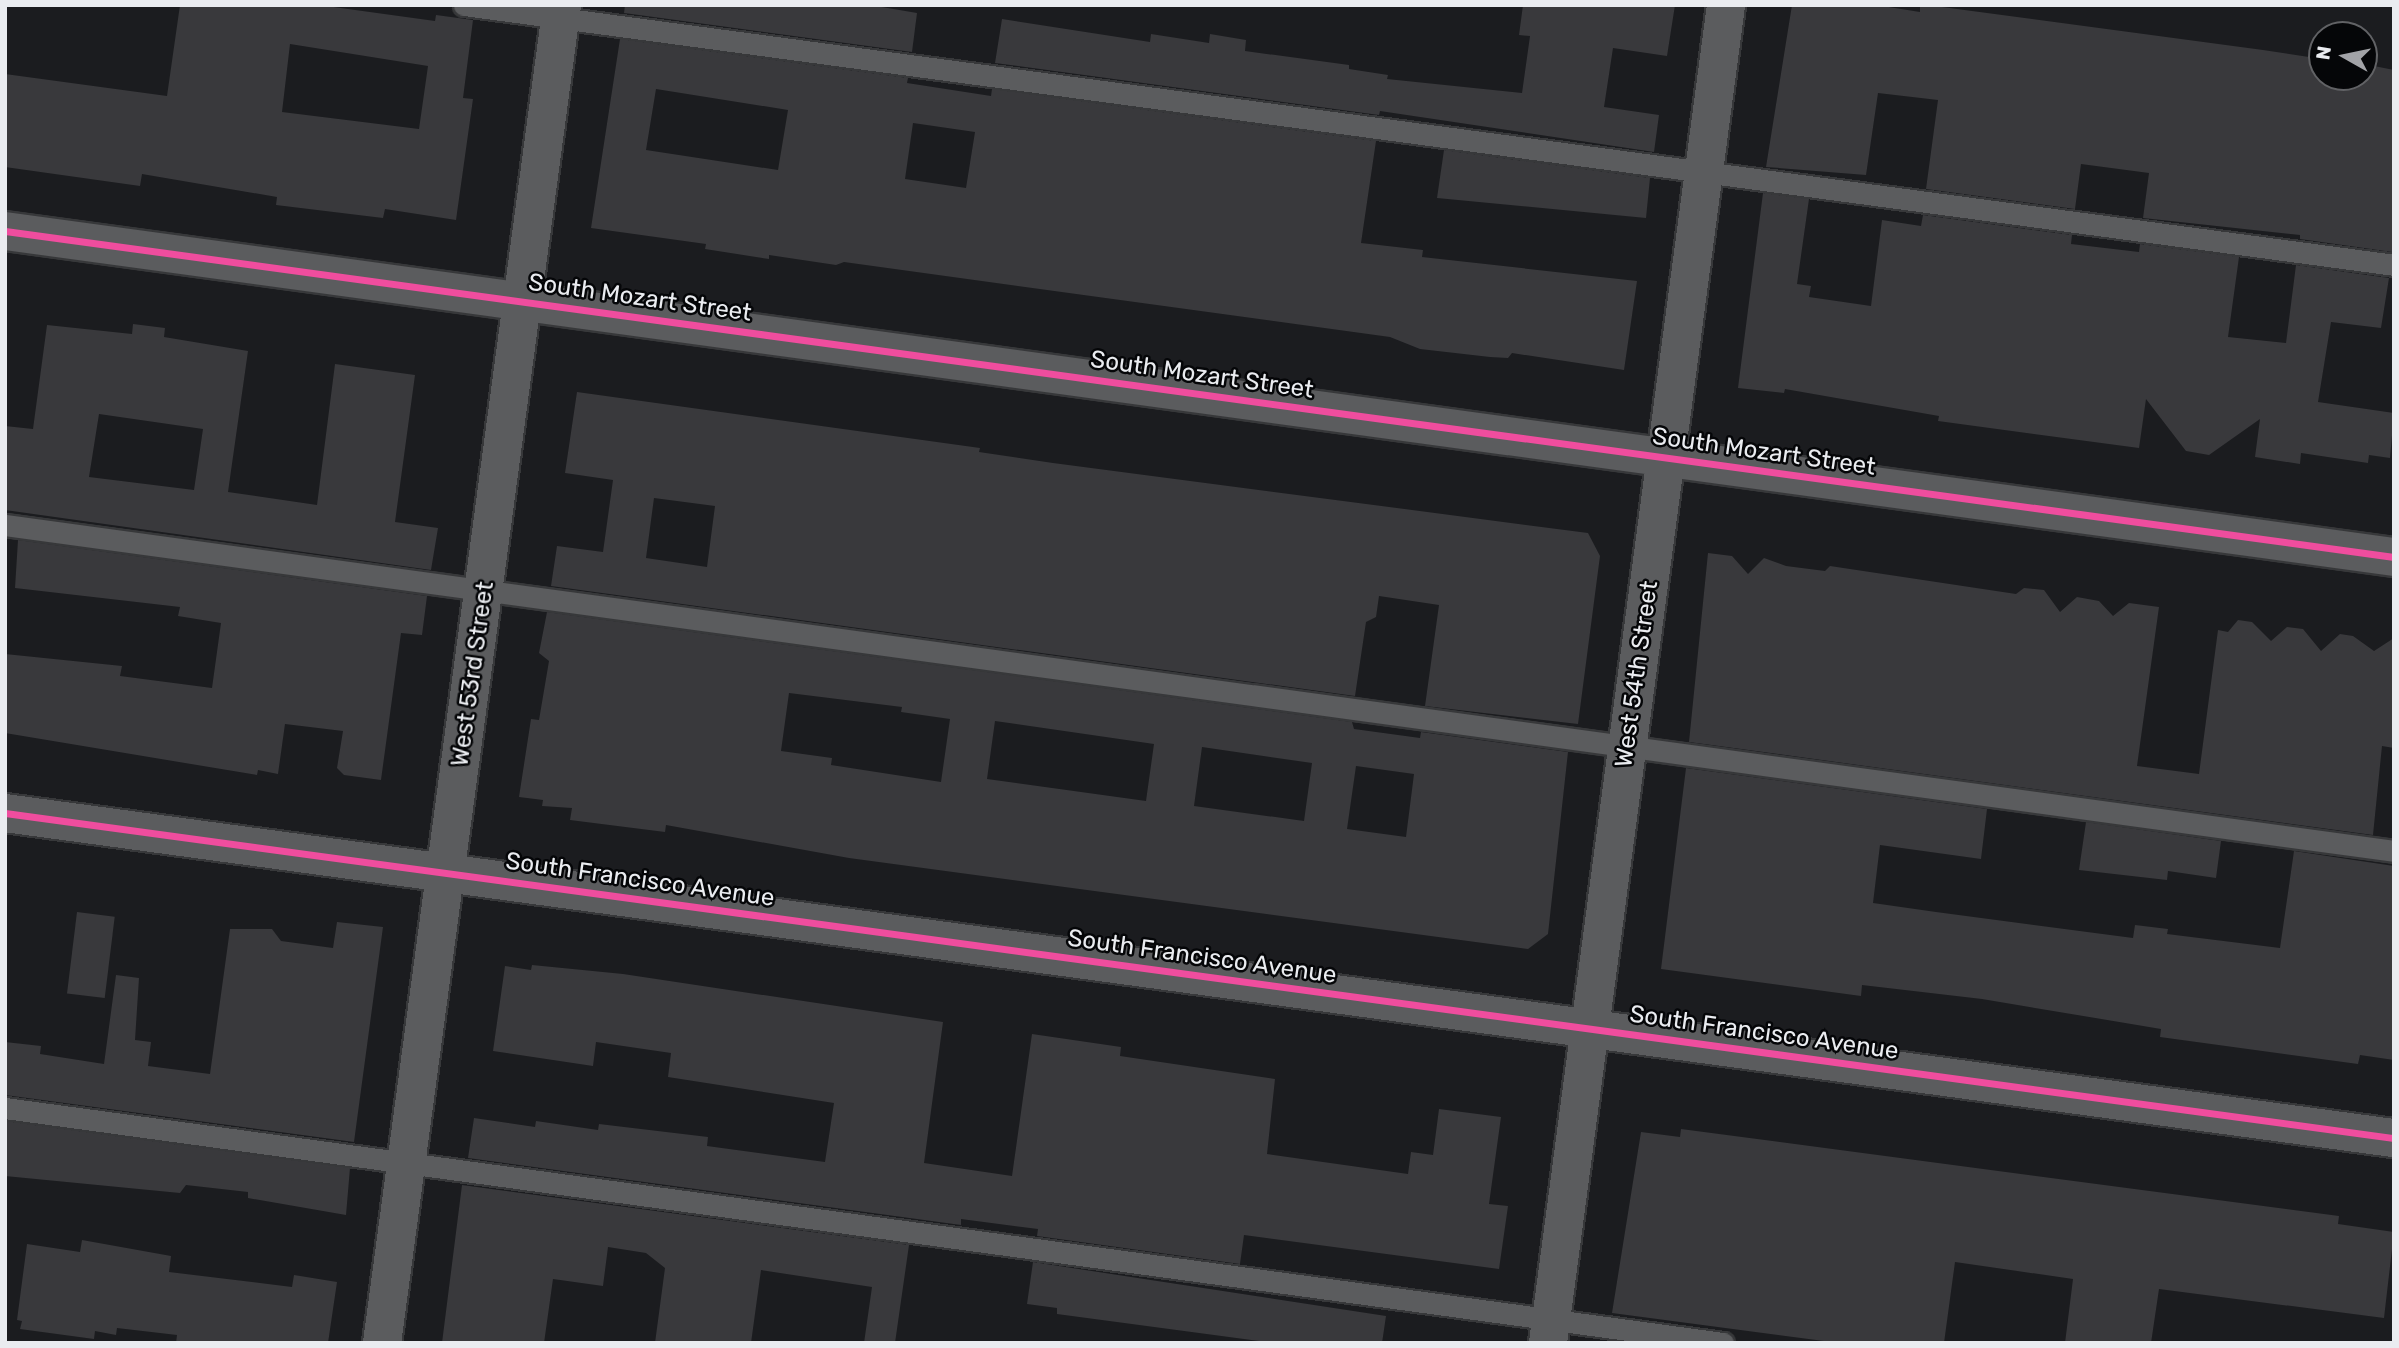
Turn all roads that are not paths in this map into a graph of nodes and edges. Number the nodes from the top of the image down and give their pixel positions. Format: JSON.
{"nodes":[{"id":1,"x":464,"y":5,"type":"edge"},
{"id":2,"x":1727,"y":5,"type":"edge"},
{"id":3,"x":561,"y":12,"type":"edge"},
{"id":4,"x":1704,"y":173,"type":"junction"},
{"id":5,"x":5,"y":230,"type":"edge"},
{"id":6,"x":2394,"y":265,"type":"edge"},
{"id":7,"x":522,"y":301,"type":"junction"},
{"id":8,"x":1666,"y":458,"type":"junction"},
{"id":9,"x":5,"y":525,"type":"edge"},
{"id":10,"x":2394,"y":558,"type":"edge"},
{"id":11,"x":484,"y":590,"type":"junction"},
{"id":12,"x":1628,"y":746,"type":"junction"},
{"id":13,"x":5,"y":813,"type":"edge"},
{"id":14,"x":2394,"y":851,"type":"edge"},
{"id":15,"x":446,"y":873,"type":"junction"},
{"id":16,"x":1590,"y":1029,"type":"junction"},
{"id":17,"x":5,"y":1108,"type":"edge"},
{"id":18,"x":2394,"y":1138,"type":"edge"},
{"id":19,"x":406,"y":1162,"type":"junction"},
{"id":20,"x":1549,"y":1331,"type":"edge"},
{"id":21,"x":382,"y":1343,"type":"edge"},
{"id":22,"x":1723,"y":1343,"type":"edge"}],
"edges":[{"from":1,"to":3,"type":"lane"},
{"from":2,"to":4,"type":"street","name":"West 54th Street"},
{"from":3,"to":4,"type":"lane"},
{"from":3,"to":7,"type":"street","name":"West 53rd Street"},
{"from":4,"to":6,"type":"lane"},
{"from":4,"to":8,"type":"street","name":"West 54th Street"},
{"from":5,"to":7,"type":"street","name":"South Mozart Street"},
{"from":7,"to":8,"type":"street","name":"South Mozart Street"},
{"from":7,"to":11,"type":"street","name":"West 53rd Street"},
{"from":8,"to":10,"type":"street","name":"South Mozart Street"},
{"from":8,"to":12,"type":"street","name":"West 54th Street"},
{"from":9,"to":11,"type":"lane"},
{"from":11,"to":12,"type":"lane"},
{"from":11,"to":15,"type":"street","name":"West 53rd Street"},
{"from":12,"to":14,"type":"lane"},
{"from":12,"to":16,"type":"street","name":"West 54th Street"},
{"from":13,"to":15,"type":"street","name":"South Francisco Avenue"},
{"from":15,"to":16,"type":"street","name":"South Francisco Avenue"},
{"from":15,"to":19,"type":"street","name":"West 53rd Street"},
{"from":16,"to":18,"type":"street","name":"South Francisco Avenue"},
{"from":16,"to":20,"type":"street","name":"West 54th Street"},
{"from":17,"to":19,"type":"lane"},
{"from":19,"to":20,"type":"lane"},
{"from":19,"to":21,"type":"street","name":"West 53rd Street"},
{"from":20,"to":22,"type":"lane"}]}
